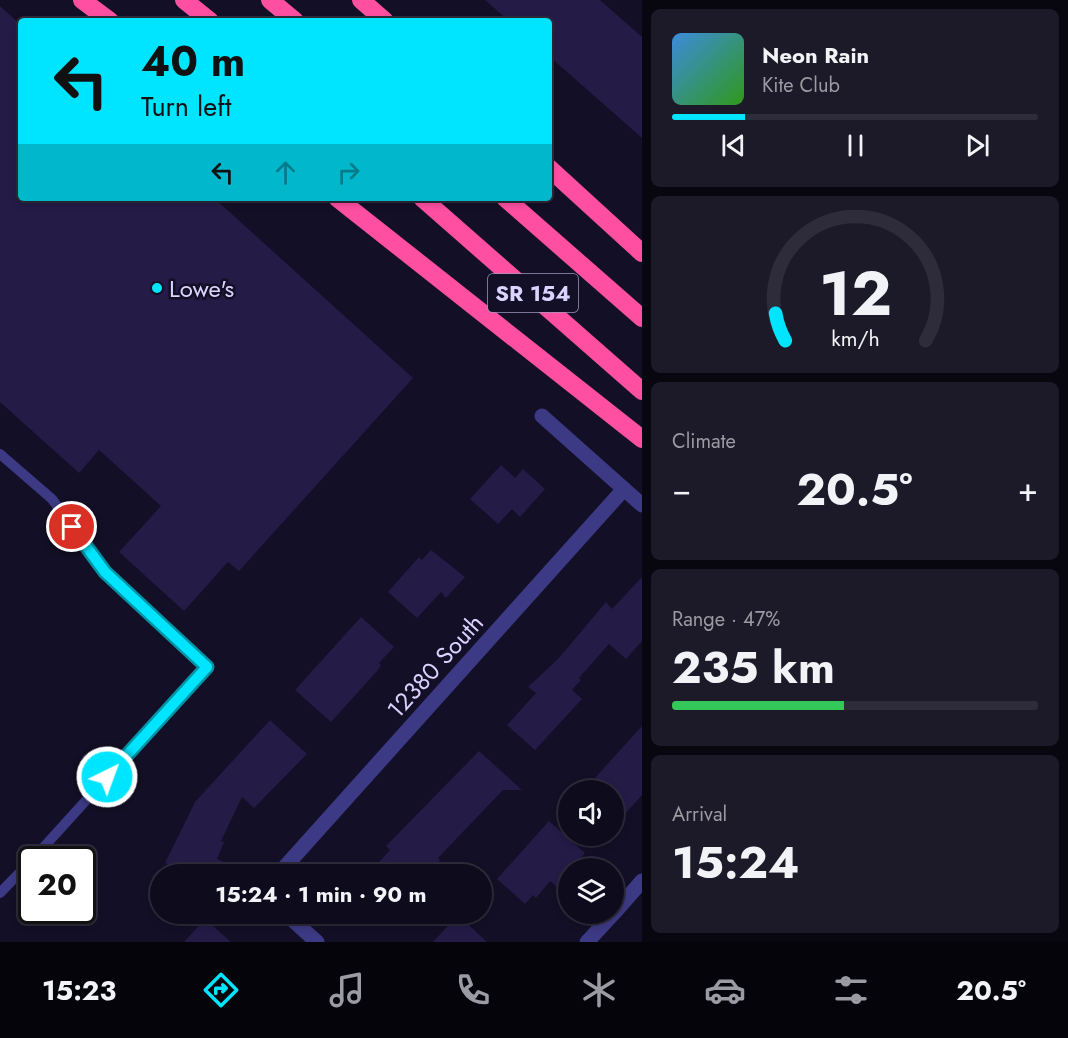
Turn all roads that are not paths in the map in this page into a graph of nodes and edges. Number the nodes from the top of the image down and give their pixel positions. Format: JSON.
{"nodes":[{"id":1,"x":82,"y":0,"type":"edge"},
{"id":2,"x":184,"y":0,"type":"edge"},
{"id":3,"x":270,"y":0,"type":"edge"},
{"id":4,"x":361,"y":0,"type":"edge"},
{"id":5,"x":106,"y":18,"type":"edge"},
{"id":6,"x":206,"y":18,"type":"edge"},
{"id":7,"x":291,"y":18,"type":"edge"},
{"id":8,"x":382,"y":18,"type":"edge"},
{"id":9,"x":552,"y":171,"type":"edge"},
{"id":10,"x":341,"y":201,"type":"edge"},
{"id":11,"x":425,"y":201,"type":"edge"},
{"id":12,"x":508,"y":201,"type":"edge"},
{"id":13,"x":642,"y":253,"type":"edge"},
{"id":14,"x":642,"y":318,"type":"edge"},
{"id":15,"x":642,"y":391,"type":"edge"},
{"id":16,"x":542,"y":416,"type":"dead end"},
{"id":17,"x":642,"y":439,"type":"edge"},
{"id":18,"x":0,"y":453,"type":"edge"},
{"id":19,"x":624,"y":489,"type":"junction"},
{"id":20,"x":642,"y":505,"type":"edge"},
{"id":21,"x":45,"y":846,"type":"edge"},
{"id":22,"x":288,"y":864,"type":"edge"},
{"id":23,"x":18,"y":875,"type":"edge"},
{"id":24,"x":642,"y":881,"type":"edge"},
{"id":25,"x":0,"y":894,"type":"edge"},
{"id":26,"x":624,"y":901,"type":"edge"},
{"id":27,"x":297,"y":924,"type":"edge"},
{"id":28,"x":603,"y":924,"type":"edge"},
{"id":29,"x":317,"y":942,"type":"edge"},
{"id":30,"x":587,"y":942,"type":"edge"}],
"edges":[{"from":1,"to":5,"type":"highway"},
{"from":2,"to":6,"type":"highway"},
{"from":3,"to":7,"type":"highway"},
{"from":4,"to":8,"type":"highway"},
{"from":9,"to":13,"type":"highway"},
{"from":10,"to":17,"type":"highway"},
{"from":11,"to":15,"type":"highway","number":"SR 154"},
{"from":12,"to":14,"type":"highway","number":"SR 154"},
{"from":16,"to":19,"type":"street"},
{"from":18,"to":21,"type":"lane"},
{"from":19,"to":20,"type":"street"},
{"from":19,"to":22,"type":"street","name":"12380 South"},
{"from":23,"to":25,"type":"lane"},
{"from":24,"to":26,"type":"street"},
{"from":27,"to":29,"type":"street"},
{"from":28,"to":30,"type":"street"}]}
